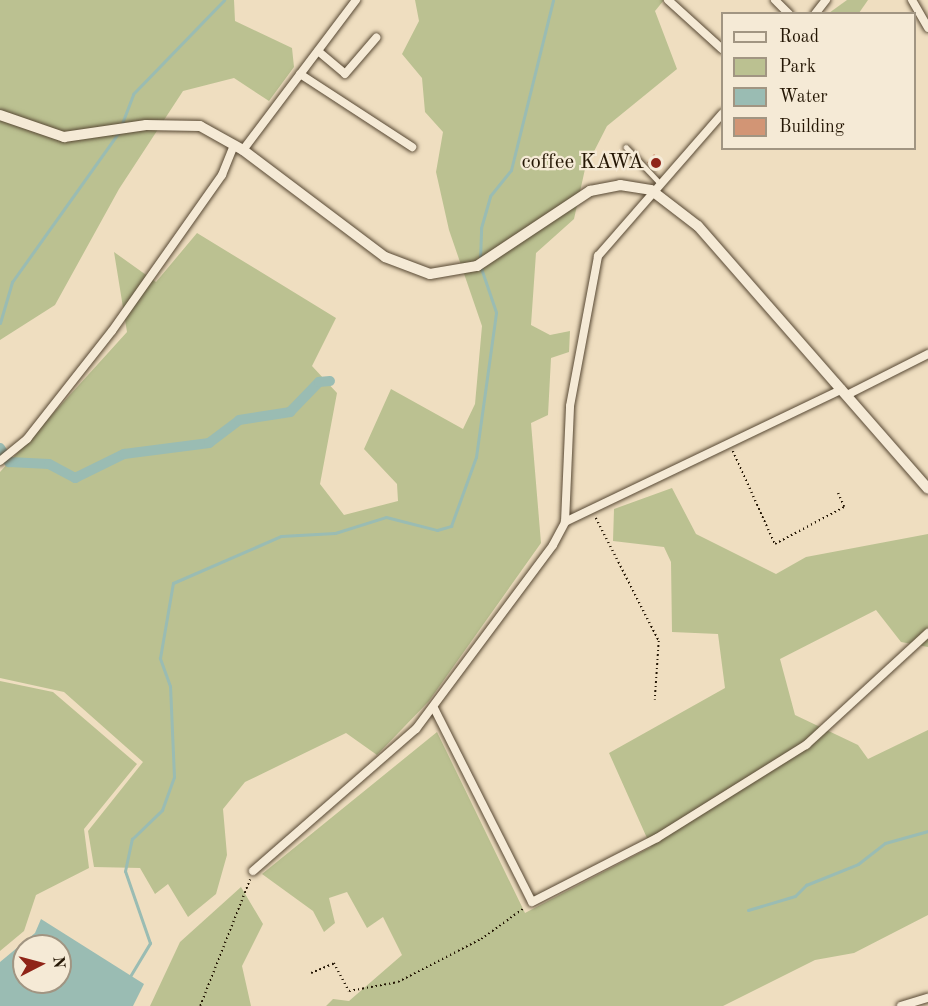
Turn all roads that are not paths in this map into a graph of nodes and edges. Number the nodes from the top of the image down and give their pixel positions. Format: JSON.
{"nodes":[{"id":1,"x":356,"y":0,"type":"edge"},
{"id":2,"x":668,"y":0,"type":"edge"},
{"id":3,"x":774,"y":0,"type":"edge"},
{"id":4,"x":826,"y":0,"type":"edge"},
{"id":5,"x":916,"y":2,"type":"edge"},
{"id":6,"x":787,"y":12,"type":"edge"},
{"id":7,"x":817,"y":12,"type":"edge"},
{"id":8,"x":928,"y":28,"type":"edge"},
{"id":9,"x":376,"y":38,"type":"dead end"},
{"id":10,"x":721,"y":47,"type":"edge"},
{"id":11,"x":318,"y":51,"type":"junction"},
{"id":12,"x":300,"y":74,"type":"junction"},
{"id":13,"x":0,"y":115,"type":"edge"},
{"id":14,"x":721,"y":116,"type":"edge"},
{"id":15,"x":412,"y":147,"type":"dead end"},
{"id":16,"x":626,"y":147,"type":"dead end"},
{"id":17,"x":238,"y":148,"type":"junction"},
{"id":18,"x":655,"y":186,"type":"junction"},
{"id":19,"x":928,"y":354,"type":"edge"},
{"id":20,"x":845,"y":392,"type":"junction"},
{"id":21,"x":0,"y":461,"type":"edge"},
{"id":22,"x":928,"y":489,"type":"edge"},
{"id":23,"x":565,"y":522,"type":"junction"},
{"id":24,"x":928,"y":633,"type":"edge"},
{"id":25,"x":434,"y":708,"type":"junction"},
{"id":26,"x":253,"y":872,"type":"road end"},
{"id":27,"x":928,"y":998,"type":"edge"},
{"id":28,"x":901,"y":1006,"type":"edge"}],
"edges":[{"from":1,"to":11,"type":"street"},
{"from":2,"to":10,"type":"street"},
{"from":3,"to":6,"type":"street"},
{"from":4,"to":7,"type":"street"},
{"from":5,"to":8,"type":"street"},
{"from":9,"to":11,"type":"street"},
{"from":11,"to":12,"type":"street"},
{"from":12,"to":15,"type":"street"},
{"from":12,"to":17,"type":"street"},
{"from":13,"to":17,"type":"street"},
{"from":14,"to":18,"type":"street"},
{"from":16,"to":18,"type":"lane"},
{"from":17,"to":18,"type":"street"},
{"from":17,"to":21,"type":"street"},
{"from":18,"to":20,"type":"street"},
{"from":18,"to":23,"type":"street"},
{"from":19,"to":20,"type":"street"},
{"from":20,"to":22,"type":"street"},
{"from":20,"to":23,"type":"street"},
{"from":23,"to":25,"type":"street"},
{"from":24,"to":25,"type":"street"},
{"from":25,"to":26,"type":"street"},
{"from":27,"to":28,"type":"street"}]}
